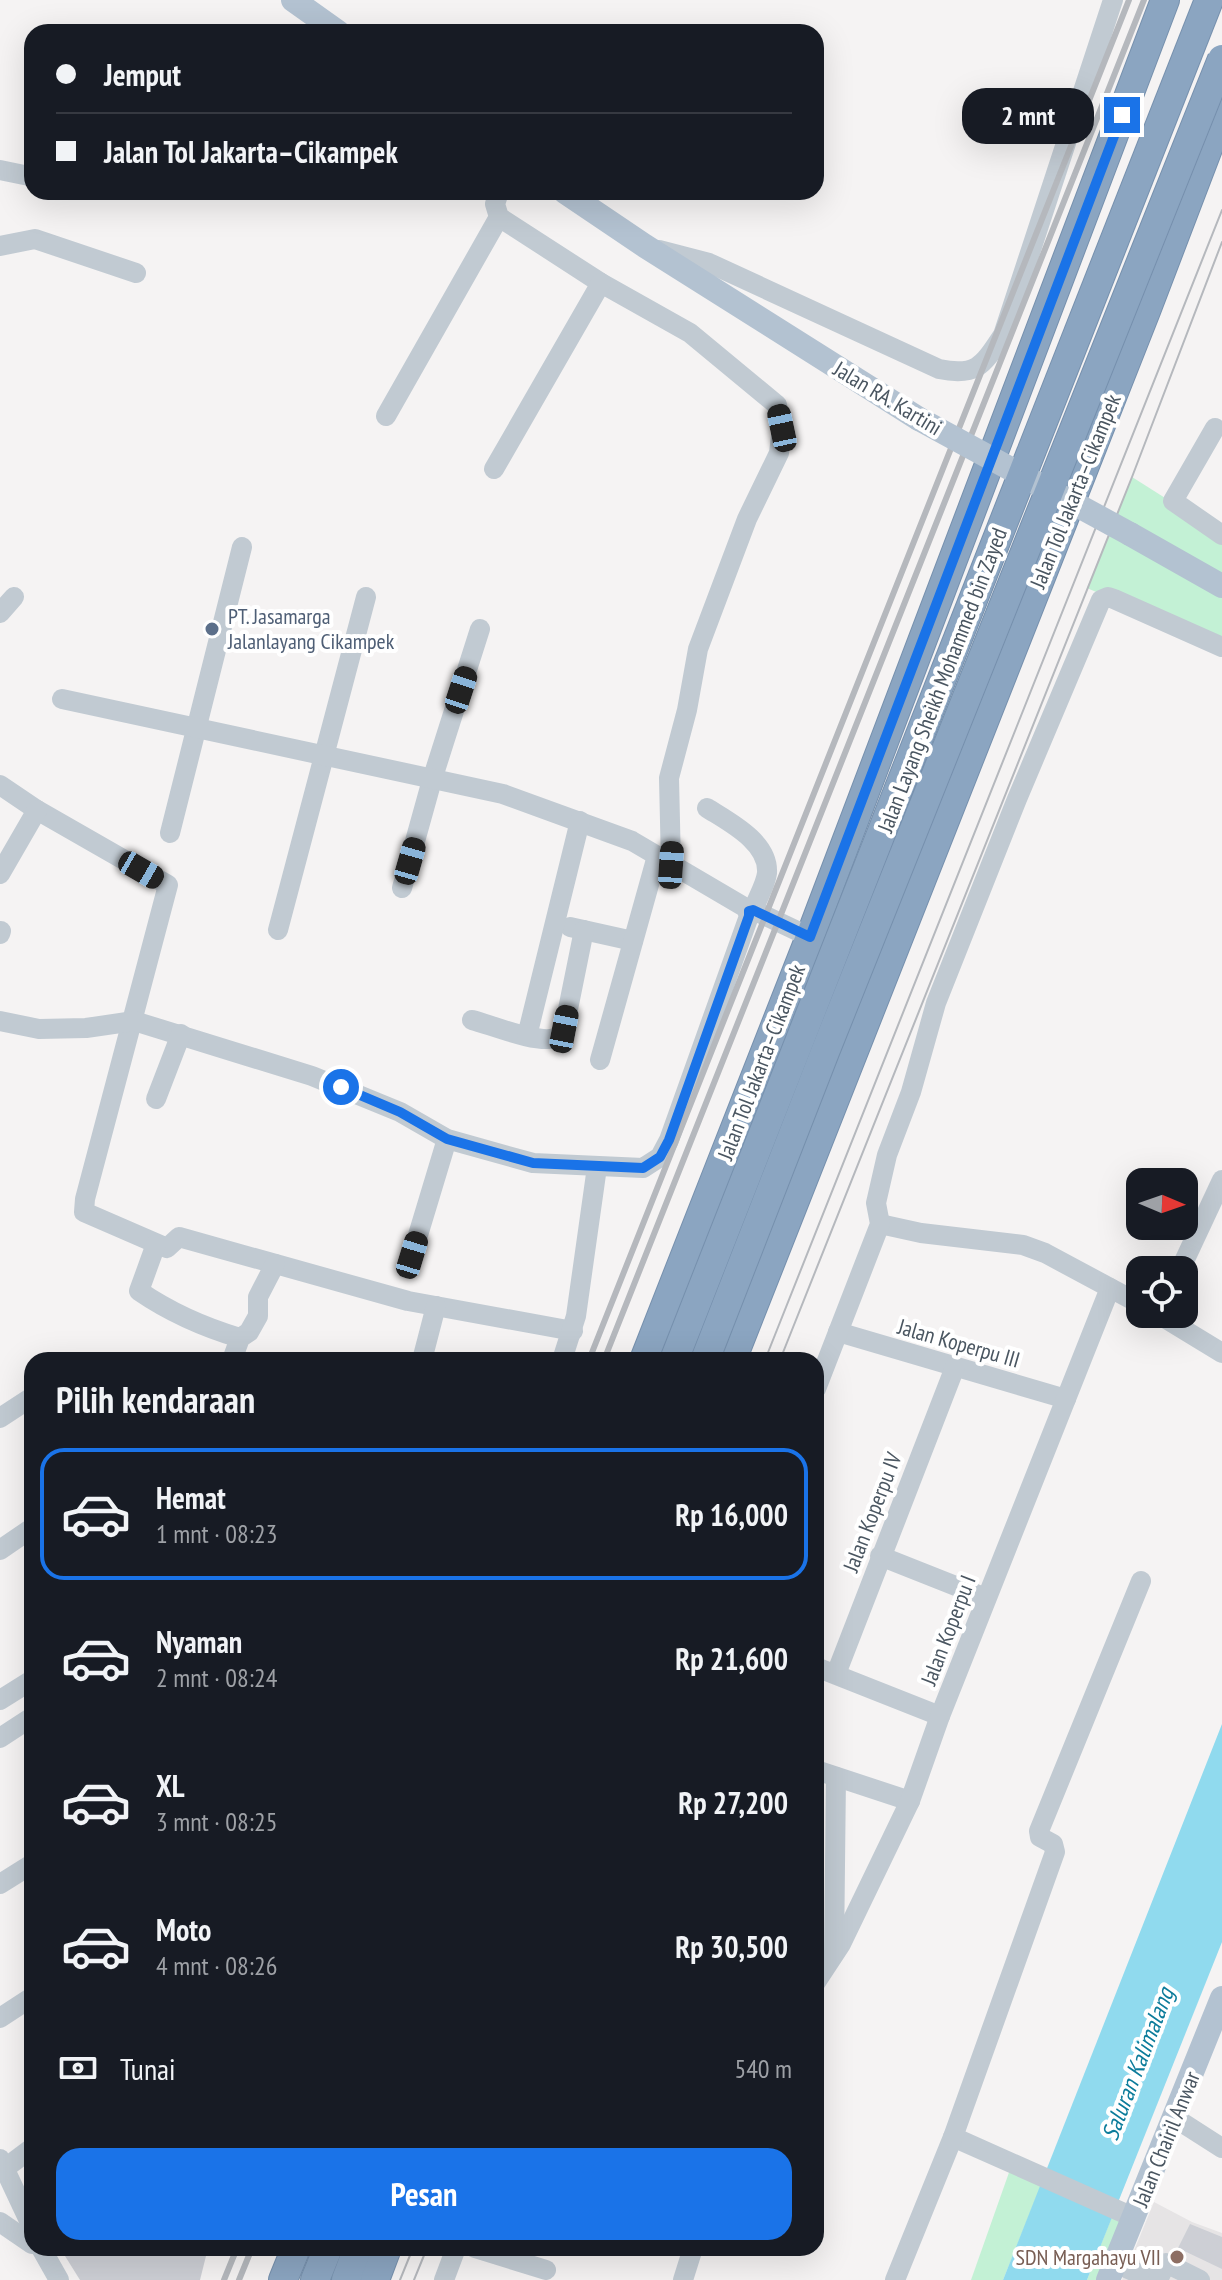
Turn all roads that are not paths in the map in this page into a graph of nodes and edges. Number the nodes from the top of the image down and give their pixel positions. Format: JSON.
{"nodes":[{"id":1,"x":293,"y":0,"type":"edge"},
{"id":2,"x":1113,"y":0,"type":"edge"},
{"id":3,"x":1165,"y":0,"type":"edge"},
{"id":4,"x":1209,"y":0,"type":"edge"},
{"id":5,"x":327,"y":24,"type":"edge"},
{"id":6,"x":1222,"y":59,"type":"edge"},
{"id":7,"x":1222,"y":112,"type":"edge"},
{"id":8,"x":0,"y":170,"type":"edge"},
{"id":9,"x":24,"y":174,"type":"edge"},
{"id":10,"x":496,"y":200,"type":"edge"},
{"id":11,"x":577,"y":200,"type":"edge"},
{"id":12,"x":499,"y":217,"type":"junction"},
{"id":13,"x":0,"y":246,"type":"edge"},
{"id":14,"x":645,"y":246,"type":"junction"},
{"id":15,"x":136,"y":273,"type":"dead end"},
{"id":16,"x":601,"y":283,"type":"junction"},
{"id":17,"x":386,"y":416,"type":"dead end"},
{"id":18,"x":1215,"y":428,"type":"dead end"},
{"id":19,"x":494,"y":469,"type":"dead end"},
{"id":20,"x":1222,"y":535,"type":"edge"},
{"id":21,"x":242,"y":547,"type":"dead end"},
{"id":22,"x":1222,"y":586,"type":"edge"},
{"id":23,"x":366,"y":597,"type":"dead end"},
{"id":24,"x":480,"y":629,"type":"dead end"},
{"id":25,"x":1222,"y":647,"type":"edge"},
{"id":26,"x":62,"y":699,"type":"dead end"},
{"id":27,"x":197,"y":726,"type":"junction"},
{"id":28,"x":324,"y":755,"type":"junction"},
{"id":29,"x":432,"y":780,"type":"junction"},
{"id":30,"x":0,"y":785,"type":"edge"},
{"id":31,"x":707,"y":808,"type":"dead end"},
{"id":32,"x":37,"y":810,"type":"junction"},
{"id":33,"x":580,"y":821,"type":"junction"},
{"id":34,"x":170,"y":833,"type":"dead end"},
{"id":35,"x":664,"y":860,"type":"junction"},
{"id":36,"x":0,"y":874,"type":"edge"},
{"id":37,"x":402,"y":888,"type":"dead end"},
{"id":38,"x":751,"y":910,"type":"junction"},
{"id":39,"x":555,"y":924,"type":"junction"},
{"id":40,"x":278,"y":930,"type":"dead end"},
{"id":41,"x":584,"y":930,"type":"junction"},
{"id":42,"x":810,"y":937,"type":"junction"},
{"id":43,"x":633,"y":941,"type":"junction"},
{"id":44,"x":472,"y":1020,"type":"dead end"},
{"id":45,"x":0,"y":1021,"type":"edge"},
{"id":46,"x":134,"y":1021,"type":"junction"},
{"id":47,"x":181,"y":1034,"type":"junction"},
{"id":48,"x":527,"y":1036,"type":"junction"},
{"id":49,"x":600,"y":1060,"type":"dead end"},
{"id":50,"x":156,"y":1099,"type":"dead end"},
{"id":51,"x":447,"y":1139,"type":"junction"},
{"id":52,"x":597,"y":1167,"type":"junction"},
{"id":53,"x":1222,"y":1180,"type":"edge"},
{"id":54,"x":880,"y":1224,"type":"junction"},
{"id":55,"x":156,"y":1244,"type":"junction"},
{"id":56,"x":412,"y":1255,"type":"dead end"},
{"id":57,"x":1187,"y":1256,"type":"edge"},
{"id":58,"x":275,"y":1264,"type":"junction"},
{"id":59,"x":1110,"y":1288,"type":"junction"},
{"id":60,"x":1126,"y":1297,"type":"edge"},
{"id":61,"x":436,"y":1306,"type":"junction"},
{"id":62,"x":1182,"y":1328,"type":"edge"},
{"id":63,"x":573,"y":1331,"type":"junction"},
{"id":64,"x":838,"y":1332,"type":"junction"},
{"id":65,"x":240,"y":1338,"type":"junction"},
{"id":66,"x":235,"y":1352,"type":"edge"},
{"id":67,"x":424,"y":1352,"type":"edge"},
{"id":68,"x":565,"y":1352,"type":"edge"},
{"id":69,"x":647,"y":1352,"type":"edge"},
{"id":70,"x":677,"y":1352,"type":"edge"},
{"id":71,"x":708,"y":1352,"type":"edge"},
{"id":72,"x":735,"y":1352,"type":"edge"},
{"id":73,"x":1222,"y":1353,"type":"edge"},
{"id":74,"x":955,"y":1367,"type":"junction"},
{"id":75,"x":824,"y":1368,"type":"edge"},
{"id":76,"x":1066,"y":1399,"type":"junction"},
{"id":77,"x":24,"y":1402,"type":"edge"},
{"id":78,"x":0,"y":1418,"type":"edge"},
{"id":79,"x":24,"y":1534,"type":"edge"},
{"id":80,"x":0,"y":1550,"type":"edge"},
{"id":81,"x":880,"y":1556,"type":"junction"},
{"id":82,"x":1141,"y":1581,"type":"dead end"},
{"id":83,"x":986,"y":1598,"type":"junction"},
{"id":84,"x":824,"y":1670,"type":"edge"},
{"id":85,"x":836,"y":1674,"type":"junction"},
{"id":86,"x":940,"y":1716,"type":"junction"},
{"id":87,"x":24,"y":1722,"type":"edge"},
{"id":88,"x":0,"y":1738,"type":"edge"},
{"id":89,"x":824,"y":1773,"type":"edge"},
{"id":90,"x":836,"y":1777,"type":"junction"},
{"id":91,"x":910,"y":1801,"type":"junction"},
{"id":92,"x":24,"y":1869,"type":"edge"},
{"id":93,"x":0,"y":1884,"type":"edge"},
{"id":94,"x":834,"y":1955,"type":"junction"},
{"id":95,"x":824,"y":1970,"type":"edge"},
{"id":96,"x":1222,"y":1998,"type":"edge"},
{"id":97,"x":24,"y":2002,"type":"edge"},
{"id":98,"x":0,"y":2018,"type":"edge"},
{"id":99,"x":1175,"y":2118,"type":"junction"},
{"id":100,"x":953,"y":2137,"type":"junction"},
{"id":101,"x":1222,"y":2148,"type":"edge"},
{"id":102,"x":24,"y":2153,"type":"edge"},
{"id":103,"x":2,"y":2166,"type":"edge"},
{"id":104,"x":24,"y":2211,"type":"edge"},
{"id":105,"x":1131,"y":2215,"type":"junction"},
{"id":106,"x":0,"y":2222,"type":"edge"},
{"id":107,"x":24,"y":2238,"type":"edge"},
{"id":108,"x":44,"y":2256,"type":"edge"},
{"id":109,"x":293,"y":2256,"type":"edge"},
{"id":110,"x":325,"y":2256,"type":"edge"},
{"id":111,"x":355,"y":2256,"type":"edge"},
{"id":112,"x":384,"y":2256,"type":"edge"},
{"id":113,"x":453,"y":2256,"type":"edge"},
{"id":114,"x":501,"y":2256,"type":"edge"},
{"id":115,"x":690,"y":2256,"type":"edge"},
{"id":116,"x":546,"y":2270,"type":"dead end"},
{"id":117,"x":1112,"y":2272,"type":"edge"},
{"id":118,"x":59,"y":2280,"type":"edge"},
{"id":119,"x":283,"y":2280,"type":"edge"},
{"id":120,"x":315,"y":2280,"type":"edge"},
{"id":121,"x":346,"y":2280,"type":"edge"},
{"id":122,"x":375,"y":2280,"type":"edge"},
{"id":123,"x":444,"y":2280,"type":"edge"},
{"id":124,"x":683,"y":2280,"type":"edge"},
{"id":125,"x":895,"y":2280,"type":"edge"},
{"id":126,"x":1156,"y":2280,"type":"edge"},
{"id":127,"x":1200,"y":2280,"type":"edge"}],
"edges":[{"from":1,"to":5,"type":"main road"},
{"from":2,"to":14,"type":"street"},
{"from":3,"to":42,"type":"highway","name":"Jalan Tol Jakarta–Cikampek"},
{"from":4,"to":70,"type":"highway","name":"Jalan Layang Sheikh Mohammed bin Zayed","bridge":true},
{"from":6,"to":71,"type":"highway","name":"Jalan Layang Sheikh Mohammed bin Zayed","bridge":true},
{"from":7,"to":72,"type":"highway","name":"Jalan Tol Jakarta–Cikampek"},
{"from":8,"to":9,"type":"street"},
{"from":10,"to":12,"type":"street"},
{"from":11,"to":14,"type":"main road","name":"Jalan RA. Kartini"},
{"from":12,"to":16,"type":"street"},
{"from":12,"to":17,"type":"street"},
{"from":13,"to":15,"type":"street"},
{"from":14,"to":22,"type":"main road","name":"Jalan RA. Kartini","bridge":true},
{"from":16,"to":19,"type":"street"},
{"from":16,"to":35,"type":"street"},
{"from":18,"to":20,"type":"street"},
{"from":21,"to":27,"type":"street"},
{"from":23,"to":28,"type":"street"},
{"from":24,"to":29,"type":"street"},
{"from":25,"to":54,"type":"street"},
{"from":26,"to":27,"type":"street"},
{"from":27,"to":28,"type":"street"},
{"from":27,"to":34,"type":"street"},
{"from":28,"to":29,"type":"street"},
{"from":28,"to":40,"type":"street"},
{"from":29,"to":33,"type":"street"},
{"from":29,"to":37,"type":"street"},
{"from":30,"to":32,"type":"street"},
{"from":31,"to":38,"type":"street"},
{"from":32,"to":36,"type":"street"},
{"from":32,"to":46,"type":"street"},
{"from":33,"to":35,"type":"street"},
{"from":33,"to":39,"type":"street"},
{"from":35,"to":38,"type":"street"},
{"from":35,"to":43,"type":"street"},
{"from":38,"to":42,"type":"street"},
{"from":38,"to":52,"type":"street"},
{"from":39,"to":41,"type":"street"},
{"from":39,"to":48,"type":"street"},
{"from":41,"to":43,"type":"street"},
{"from":41,"to":48,"type":"street"},
{"from":42,"to":69,"type":"highway","name":"Jalan Tol Jakarta–Cikampek"},
{"from":43,"to":49,"type":"street"},
{"from":44,"to":48,"type":"street"},
{"from":45,"to":46,"type":"street"},
{"from":46,"to":47,"type":"street"},
{"from":46,"to":55,"type":"street"},
{"from":47,"to":50,"type":"street"},
{"from":47,"to":51,"type":"street"},
{"from":51,"to":52,"type":"street"},
{"from":51,"to":56,"type":"street"},
{"from":52,"to":63,"type":"street"},
{"from":53,"to":57,"type":"street"},
{"from":54,"to":59,"type":"street"},
{"from":54,"to":64,"type":"street"},
{"from":55,"to":58,"type":"street"},
{"from":55,"to":65,"type":"street"},
{"from":58,"to":61,"type":"street"},
{"from":58,"to":65,"type":"street"},
{"from":59,"to":60,"type":"street"},
{"from":59,"to":76,"type":"street","name":"Jalan Koperpu I"},
{"from":61,"to":63,"type":"street"},
{"from":61,"to":67,"type":"street"},
{"from":62,"to":73,"type":"street"},
{"from":63,"to":68,"type":"street"},
{"from":64,"to":74,"type":"street","name":"Jalan Koperpu III"},
{"from":64,"to":75,"type":"street"},
{"from":65,"to":66,"type":"street"},
{"from":74,"to":76,"type":"street","name":"Jalan Koperpu III"},
{"from":74,"to":81,"type":"street","name":"Jalan Koperpu IV"},
{"from":76,"to":83,"type":"street","name":"Jalan Koperpu I"},
{"from":77,"to":78,"type":"street"},
{"from":79,"to":80,"type":"street"},
{"from":81,"to":83,"type":"street"},
{"from":81,"to":85,"type":"street","name":"Jalan Koperpu IV"},
{"from":82,"to":100,"type":"street"},
{"from":83,"to":86,"type":"street","name":"Jalan Koperpu I"},
{"from":84,"to":85,"type":"street"},
{"from":85,"to":86,"type":"street"},
{"from":86,"to":91,"type":"street","name":"Jalan Koperpu I"},
{"from":87,"to":88,"type":"street"},
{"from":89,"to":90,"type":"street"},
{"from":90,"to":91,"type":"street"},
{"from":90,"to":94,"type":"street"},
{"from":91,"to":94,"type":"street","name":"Jalan Koperpu I"},
{"from":92,"to":93,"type":"street"},
{"from":94,"to":95,"type":"street","name":"Jalan Koperpu I"},
{"from":96,"to":99,"type":"main road","name":"Jalan Chairil Anwar"},
{"from":97,"to":98,"type":"street"},
{"from":99,"to":101,"type":"street"},
{"from":99,"to":105,"type":"main road","name":"Jalan Chairil Anwar"},
{"from":100,"to":105,"type":"street"},
{"from":100,"to":125,"type":"street"},
{"from":102,"to":103,"type":"street"},
{"from":103,"to":104,"type":"street"},
{"from":105,"to":117,"type":"main road","name":"Jalan Chairil Anwar"},
{"from":106,"to":107,"type":"street"},
{"from":108,"to":118,"type":"street"},
{"from":109,"to":119,"type":"highway"},
{"from":110,"to":120,"type":"highway"},
{"from":111,"to":121,"type":"highway"},
{"from":112,"to":122,"type":"highway"},
{"from":113,"to":123,"type":"street"},
{"from":114,"to":116,"type":"street"},
{"from":115,"to":124,"type":"street"},
{"from":117,"to":126,"type":"street"},
{"from":126,"to":127,"type":"street"}]}
